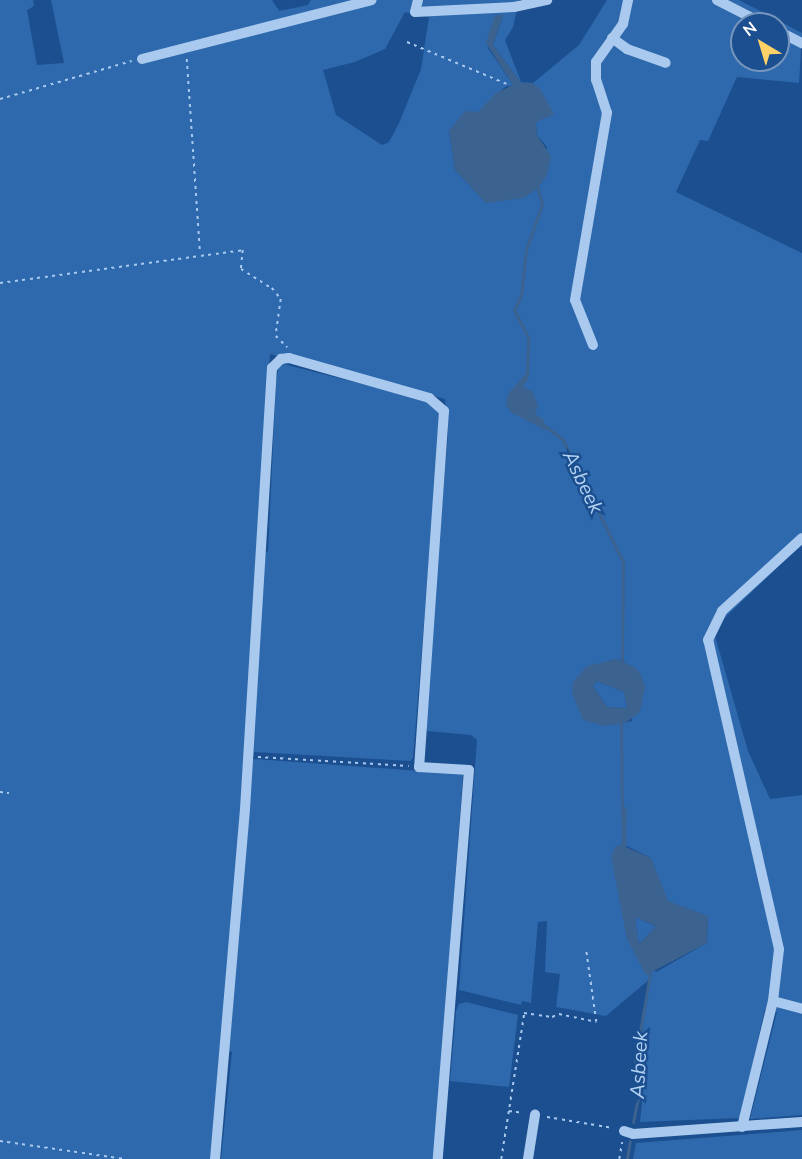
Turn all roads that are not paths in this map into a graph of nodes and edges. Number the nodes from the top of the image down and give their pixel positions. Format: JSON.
{"nodes":[{"id":1,"x":372,"y":0,"type":"edge"},
{"id":2,"x":417,"y":0,"type":"edge"},
{"id":3,"x":547,"y":0,"type":"edge"},
{"id":4,"x":628,"y":0,"type":"edge"},
{"id":5,"x":717,"y":0,"type":"edge"},
{"id":6,"x":740,"y":12,"type":"edge"},
{"id":7,"x":612,"y":38,"type":"junction"},
{"id":8,"x":142,"y":59,"type":"road end"},
{"id":9,"x":666,"y":63,"type":"dead end"},
{"id":10,"x":593,"y":345,"type":"dead end"},
{"id":11,"x":802,"y":538,"type":"edge"},
{"id":12,"x":773,"y":1001,"type":"junction"},
{"id":13,"x":802,"y":1009,"type":"edge"},
{"id":14,"x":535,"y":1115,"type":"road end"},
{"id":15,"x":802,"y":1122,"type":"edge"},
{"id":16,"x":742,"y":1127,"type":"junction"},
{"id":17,"x":624,"y":1131,"type":"road end"},
{"id":18,"x":215,"y":1159,"type":"edge"},
{"id":19,"x":438,"y":1159,"type":"edge"},
{"id":20,"x":528,"y":1159,"type":"edge"}],
"edges":[{"from":1,"to":8,"type":"street"},
{"from":2,"to":3,"type":"street"},
{"from":4,"to":7,"type":"street"},
{"from":5,"to":6,"type":"street"},
{"from":7,"to":9,"type":"street"},
{"from":7,"to":10,"type":"street"},
{"from":11,"to":12,"type":"street"},
{"from":12,"to":13,"type":"street"},
{"from":12,"to":16,"type":"street"},
{"from":14,"to":20,"type":"street"},
{"from":15,"to":16,"type":"street"},
{"from":16,"to":17,"type":"street"},
{"from":18,"to":19,"type":"street"}]}
